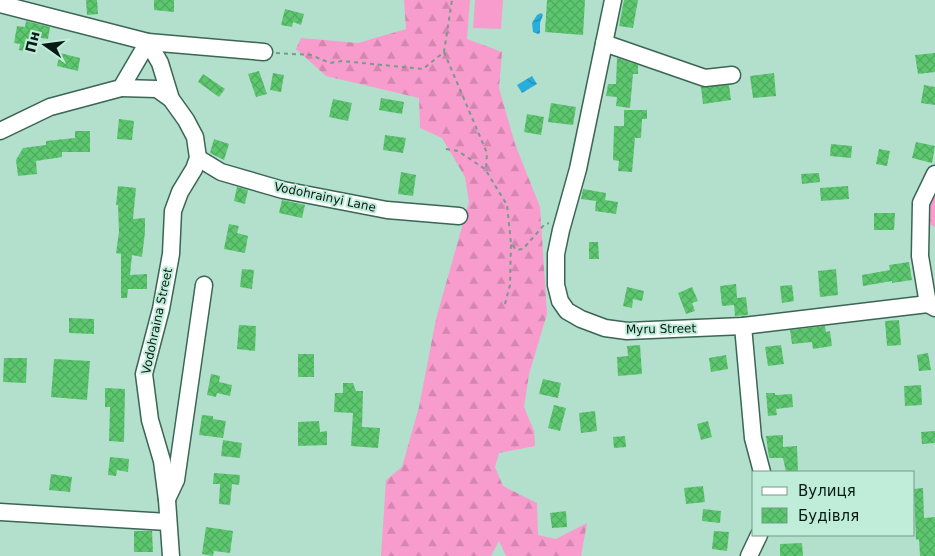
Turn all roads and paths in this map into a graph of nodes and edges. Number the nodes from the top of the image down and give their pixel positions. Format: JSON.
{"nodes":[{"id":1,"x":452,"y":0,"type":"edge"},
{"id":2,"x":613,"y":0,"type":"edge"},
{"id":3,"x":0,"y":4,"type":"edge"},
{"id":4,"x":148,"y":42,"type":"junction"},
{"id":5,"x":604,"y":43,"type":"junction"},
{"id":6,"x":264,"y":52,"type":"joint"},
{"id":7,"x":444,"y":52,"type":"junction"},
{"id":8,"x":732,"y":75,"type":"dead end"},
{"id":9,"x":121,"y":88,"type":"junction"},
{"id":10,"x":171,"y":99,"type":"junction"},
{"id":11,"x":0,"y":130,"type":"edge"},
{"id":12,"x":446,"y":149,"type":"dead end"},
{"id":13,"x":198,"y":158,"type":"junction"},
{"id":14,"x":486,"y":169,"type":"junction"},
{"id":15,"x":935,"y":174,"type":"edge"},
{"id":16,"x":459,"y":216,"type":"dead end"},
{"id":17,"x":561,"y":230,"type":"junction"},
{"id":18,"x":511,"y":243,"type":"junction"},
{"id":19,"x":204,"y":286,"type":"dead end"},
{"id":20,"x":505,"y":304,"type":"dead end"},
{"id":21,"x":931,"y":306,"type":"edge"},
{"id":22,"x":743,"y":326,"type":"junction"},
{"id":23,"x":762,"y":471,"type":"edge"},
{"id":24,"x":167,"y":500,"type":"junction"},
{"id":25,"x":0,"y":512,"type":"edge"},
{"id":26,"x":168,"y":522,"type":"junction"},
{"id":27,"x":759,"y":536,"type":"edge"},
{"id":28,"x":171,"y":556,"type":"edge"},
{"id":29,"x":749,"y":556,"type":"edge"}],
"edges":[{"from":1,"to":7,"type":"path"},
{"from":2,"to":5,"type":"street","name":"Myru Street"},
{"from":3,"to":4,"type":"street"},
{"from":4,"to":6,"type":"street"},
{"from":4,"to":9,"type":"street"},
{"from":4,"to":10,"type":"street"},
{"from":5,"to":8,"type":"street"},
{"from":5,"to":17,"type":"street","name":"Myru Street"},
{"from":6,"to":7,"type":"path"},
{"from":7,"to":14,"type":"path"},
{"from":9,"to":10,"type":"street"},
{"from":9,"to":11,"type":"street"},
{"from":10,"to":13,"type":"street"},
{"from":12,"to":14,"type":"path"},
{"from":13,"to":16,"type":"street","name":"Vodohrainyi Lane"},
{"from":13,"to":24,"type":"street","name":"Vodohraina Street"},
{"from":14,"to":18,"type":"path"},
{"from":15,"to":21,"type":"street"},
{"from":17,"to":18,"type":"path"},
{"from":17,"to":22,"type":"street","name":"Myru Street"},
{"from":18,"to":20,"type":"path"},
{"from":19,"to":24,"type":"street"},
{"from":21,"to":22,"type":"street","name":"Myru Street"},
{"from":22,"to":23,"type":"street"},
{"from":24,"to":26,"type":"street","name":"Vodohraina Street"},
{"from":25,"to":26,"type":"street"},
{"from":26,"to":28,"type":"street","name":"Vodohraina Street"},
{"from":27,"to":29,"type":"street"}]}
